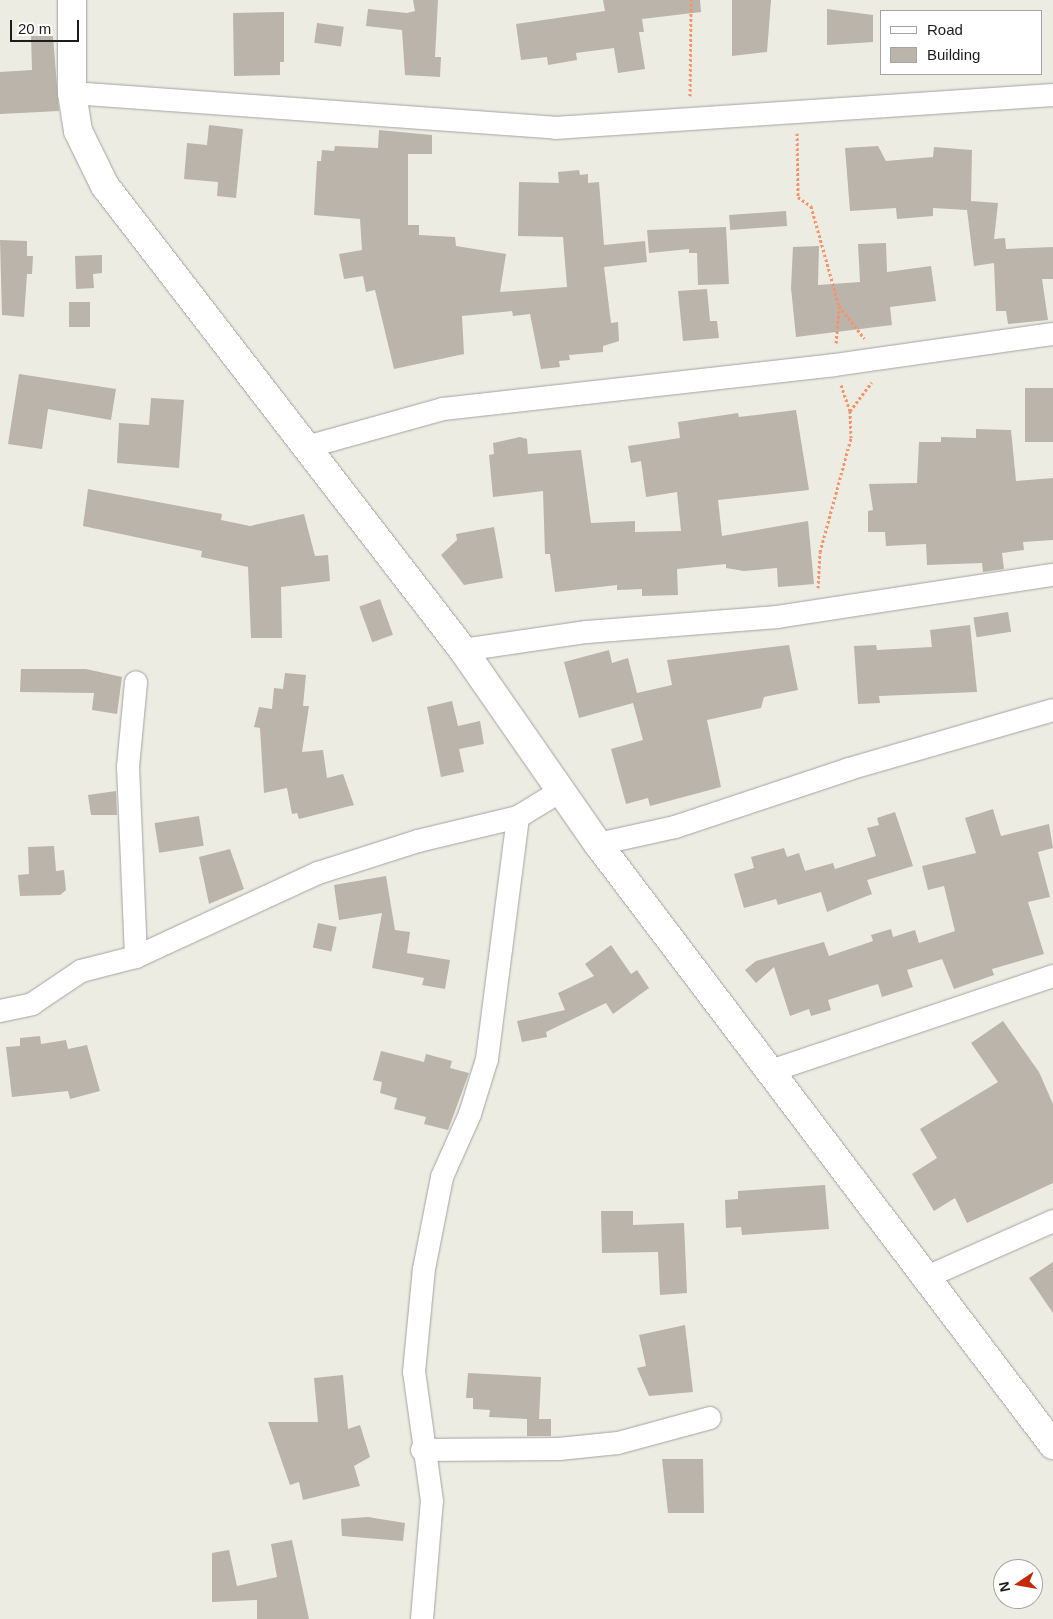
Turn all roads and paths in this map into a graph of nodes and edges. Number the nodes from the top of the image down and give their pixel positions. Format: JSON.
{"nodes":[{"id":1,"x":72,"y":0,"type":"edge"},
{"id":2,"x":691,"y":0,"type":"edge"},
{"id":3,"x":72,"y":93,"type":"junction"},
{"id":4,"x":1053,"y":95,"type":"edge"},
{"id":5,"x":794,"y":113,"type":"junction"},
{"id":6,"x":691,"y":118,"type":"junction"},
{"id":7,"x":839,"y":306,"type":"junction"},
{"id":8,"x":1053,"y":334,"type":"edge"},
{"id":9,"x":893,"y":355,"type":"junction"},
{"id":10,"x":834,"y":365,"type":"junction"},
{"id":11,"x":307,"y":447,"type":"junction"},
{"id":12,"x":1053,"y":575,"type":"edge"},
{"id":13,"x":816,"y":608,"type":"junction"},
{"id":14,"x":463,"y":650,"type":"junction"},
{"id":15,"x":136,"y":682,"type":"dead end"},
{"id":16,"x":1053,"y":710,"type":"edge"},
{"id":17,"x":559,"y":792,"type":"junction"},
{"id":18,"x":518,"y":817,"type":"junction"},
{"id":19,"x":598,"y":844,"type":"junction"},
{"id":20,"x":136,"y":957,"type":"junction"},
{"id":21,"x":1053,"y":976,"type":"edge"},
{"id":22,"x":0,"y":1011,"type":"edge"},
{"id":23,"x":771,"y":1071,"type":"junction"},
{"id":24,"x":1053,"y":1221,"type":"edge"},
{"id":25,"x":929,"y":1276,"type":"junction"},
{"id":26,"x":710,"y":1418,"type":"dead end"},
{"id":27,"x":1053,"y":1445,"type":"edge"},
{"id":28,"x":422,"y":1450,"type":"junction"},
{"id":29,"x":422,"y":1619,"type":"edge"}],
"edges":[{"from":1,"to":3,"type":"street"},
{"from":2,"to":6,"type":"path"},
{"from":3,"to":6,"type":"street"},
{"from":3,"to":11,"type":"street"},
{"from":4,"to":5,"type":"street"},
{"from":5,"to":6,"type":"street"},
{"from":5,"to":7,"type":"path"},
{"from":7,"to":9,"type":"path"},
{"from":7,"to":10,"type":"path"},
{"from":8,"to":9,"type":"street"},
{"from":9,"to":10,"type":"street"},
{"from":10,"to":11,"type":"street"},
{"from":10,"to":13,"type":"path"},
{"from":11,"to":14,"type":"street"},
{"from":12,"to":13,"type":"street"},
{"from":13,"to":14,"type":"street"},
{"from":14,"to":17,"type":"street"},
{"from":15,"to":20,"type":"street"},
{"from":16,"to":19,"type":"street"},
{"from":17,"to":18,"type":"street"},
{"from":17,"to":19,"type":"street"},
{"from":18,"to":20,"type":"street"},
{"from":18,"to":28,"type":"street"},
{"from":19,"to":23,"type":"street"},
{"from":20,"to":22,"type":"street"},
{"from":21,"to":23,"type":"street"},
{"from":23,"to":25,"type":"street"},
{"from":24,"to":25,"type":"street"},
{"from":25,"to":27,"type":"street"},
{"from":26,"to":28,"type":"street"},
{"from":28,"to":29,"type":"street"}]}
